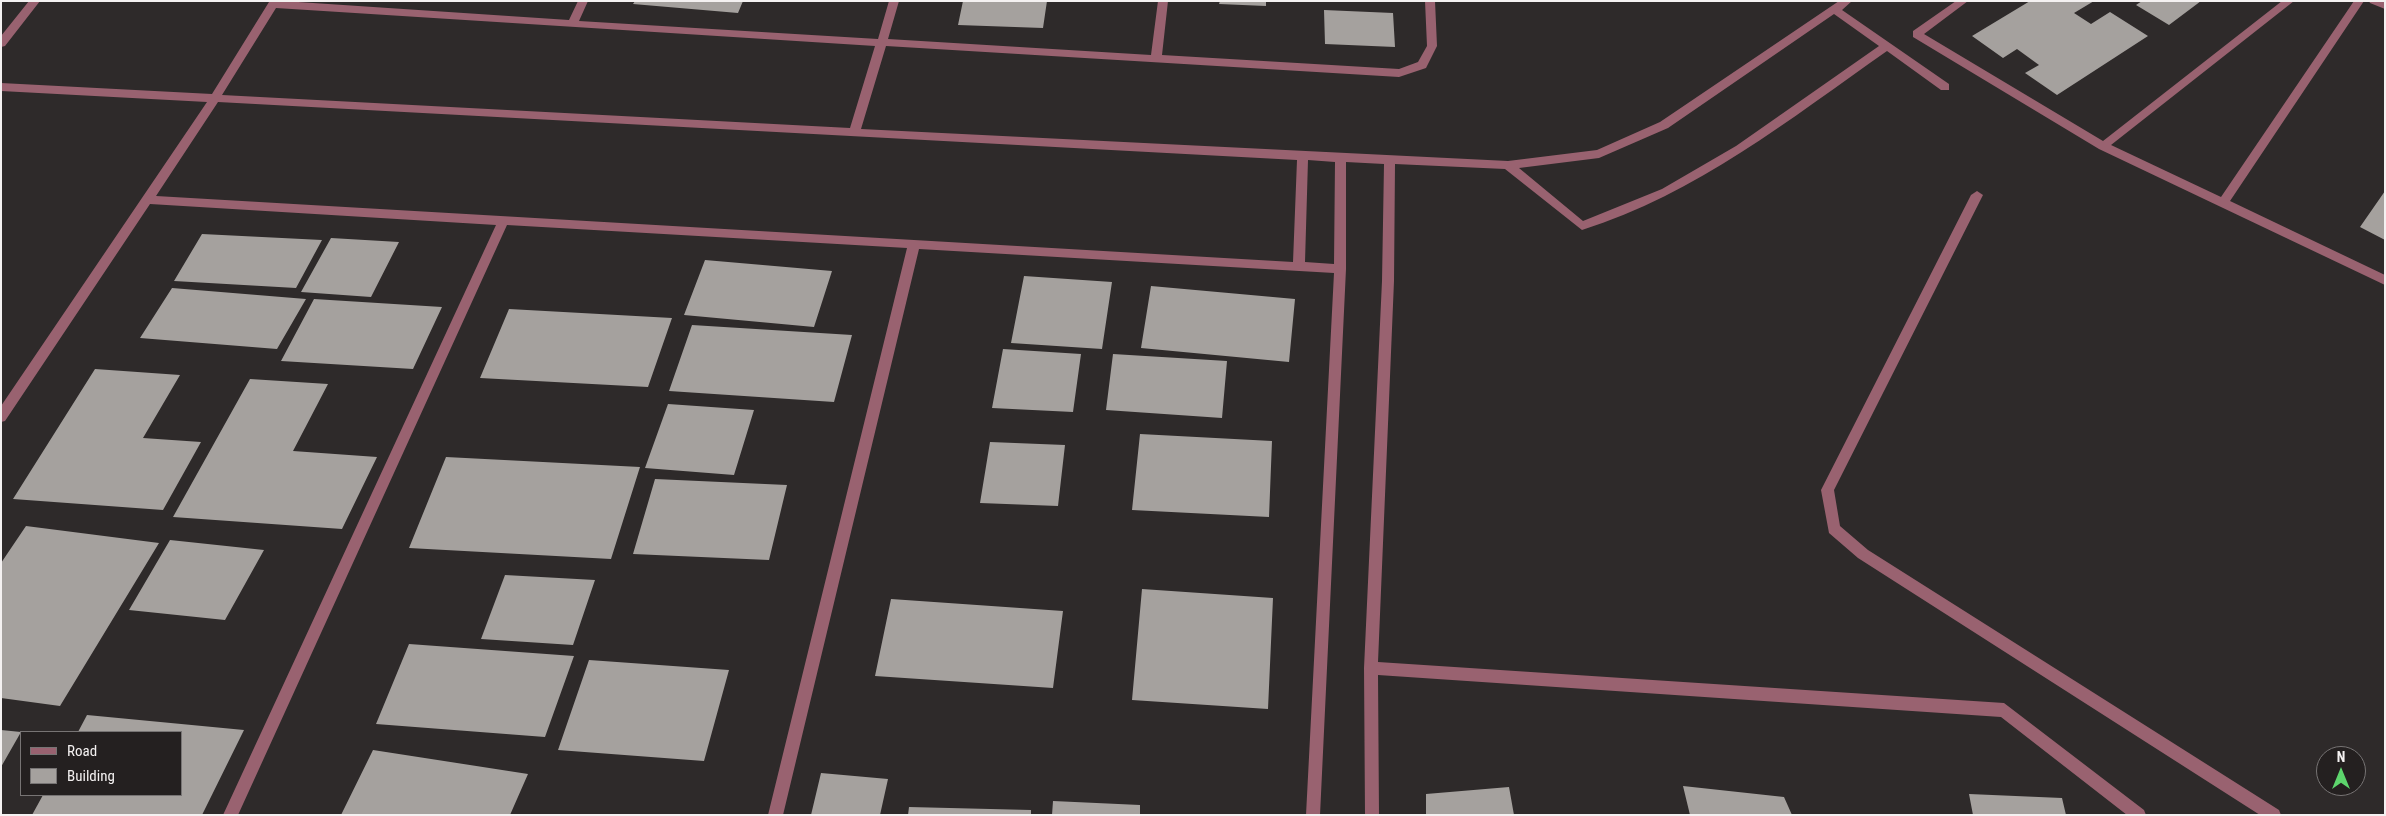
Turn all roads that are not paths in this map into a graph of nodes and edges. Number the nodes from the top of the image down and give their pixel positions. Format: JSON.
{"nodes":[{"id":1,"x":35,"y":1,"type":"edge"},
{"id":2,"x":583,"y":1,"type":"edge"},
{"id":3,"x":894,"y":1,"type":"edge"},
{"id":4,"x":1163,"y":1,"type":"edge"},
{"id":5,"x":1430,"y":1,"type":"edge"},
{"id":6,"x":1847,"y":1,"type":"edge"},
{"id":7,"x":1963,"y":1,"type":"edge"},
{"id":8,"x":2289,"y":1,"type":"edge"},
{"id":9,"x":2360,"y":1,"type":"edge"},
{"id":10,"x":2374,"y":1,"type":"edge"},
{"id":11,"x":274,"y":3,"type":"edge"},
{"id":12,"x":2385,"y":6,"type":"edge"},
{"id":13,"x":1835,"y":10,"type":"junction"},
{"id":14,"x":572,"y":24,"type":"junction"},
{"id":15,"x":882,"y":42,"type":"junction"},
{"id":16,"x":1,"y":43,"type":"edge"},
{"id":17,"x":1887,"y":46,"type":"junction"},
{"id":18,"x":1156,"y":58,"type":"junction"},
{"id":19,"x":1,"y":87,"type":"edge"},
{"id":20,"x":1945,"y":87,"type":"dead end"},
{"id":21,"x":216,"y":98,"type":"junction"},
{"id":22,"x":856,"y":131,"type":"junction"},
{"id":23,"x":2104,"y":146,"type":"junction"},
{"id":24,"x":1303,"y":156,"type":"junction"},
{"id":25,"x":1341,"y":158,"type":"junction"},
{"id":26,"x":1390,"y":159,"type":"junction"},
{"id":27,"x":1508,"y":165,"type":"junction"},
{"id":28,"x":1977,"y":195,"type":"dead end"},
{"id":29,"x":147,"y":200,"type":"junction"},
{"id":30,"x":2222,"y":204,"type":"junction"},
{"id":31,"x":503,"y":221,"type":"junction"},
{"id":32,"x":914,"y":244,"type":"junction"},
{"id":33,"x":1299,"y":267,"type":"junction"},
{"id":34,"x":1340,"y":269,"type":"junction"},
{"id":35,"x":2385,"y":280,"type":"edge"},
{"id":36,"x":1,"y":417,"type":"edge"},
{"id":37,"x":1371,"y":668,"type":"junction"},
{"id":38,"x":230,"y":815,"type":"edge"},
{"id":39,"x":775,"y":815,"type":"edge"},
{"id":40,"x":1313,"y":815,"type":"edge"},
{"id":41,"x":1372,"y":815,"type":"edge"},
{"id":42,"x":2139,"y":815,"type":"edge"},
{"id":43,"x":2274,"y":815,"type":"edge"}],
"edges":[{"from":1,"to":16,"type":"street"},
{"from":2,"to":14,"type":"street"},
{"from":3,"to":15,"type":"street"},
{"from":4,"to":18,"type":"street"},
{"from":5,"to":18,"type":"street"},
{"from":6,"to":13,"type":"street"},
{"from":7,"to":23,"type":"street"},
{"from":8,"to":23,"type":"street"},
{"from":9,"to":30,"type":"street"},
{"from":10,"to":12,"type":"street"},
{"from":11,"to":14,"type":"street"},
{"from":11,"to":21,"type":"street"},
{"from":13,"to":17,"type":"street"},
{"from":13,"to":27,"type":"street"},
{"from":14,"to":15,"type":"street"},
{"from":15,"to":18,"type":"street"},
{"from":15,"to":22,"type":"street"},
{"from":17,"to":20,"type":"street"},
{"from":17,"to":27,"type":"street"},
{"from":19,"to":21,"type":"street"},
{"from":21,"to":22,"type":"street"},
{"from":21,"to":29,"type":"street"},
{"from":22,"to":24,"type":"street"},
{"from":23,"to":30,"type":"street"},
{"from":24,"to":25,"type":"street"},
{"from":24,"to":33,"type":"street"},
{"from":25,"to":26,"type":"street"},
{"from":25,"to":34,"type":"street"},
{"from":26,"to":27,"type":"street"},
{"from":26,"to":37,"type":"street"},
{"from":28,"to":43,"type":"street"},
{"from":29,"to":31,"type":"street"},
{"from":29,"to":36,"type":"street"},
{"from":30,"to":35,"type":"street"},
{"from":31,"to":32,"type":"street"},
{"from":31,"to":38,"type":"street"},
{"from":32,"to":33,"type":"street"},
{"from":32,"to":39,"type":"street"},
{"from":33,"to":34,"type":"street"},
{"from":34,"to":40,"type":"street"},
{"from":37,"to":41,"type":"street"},
{"from":37,"to":42,"type":"street"}]}
